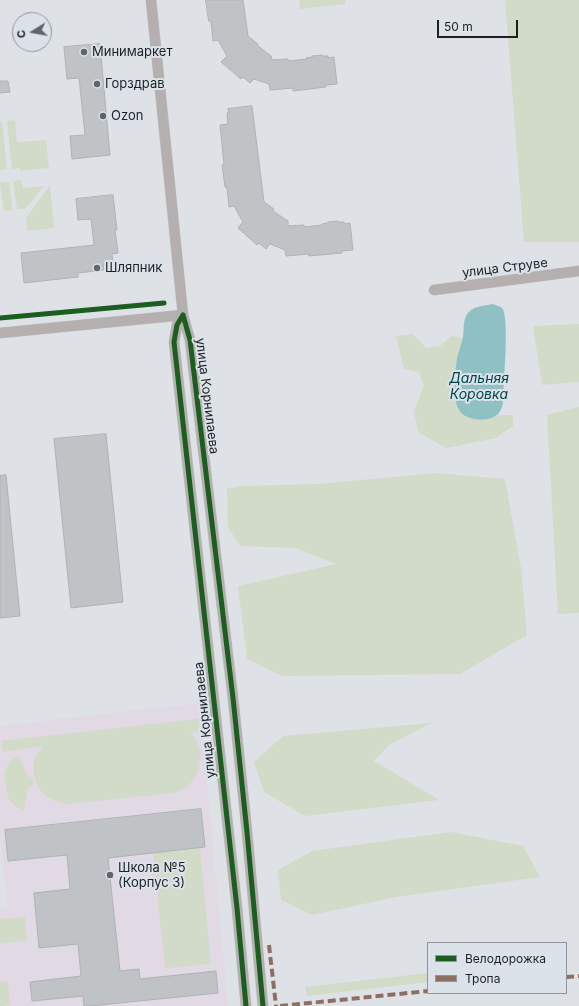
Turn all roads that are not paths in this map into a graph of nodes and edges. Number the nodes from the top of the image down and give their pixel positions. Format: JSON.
{"nodes":[{"id":1,"x":151,"y":0,"type":"edge"},
{"id":2,"x":579,"y":272,"type":"edge"},
{"id":3,"x":434,"y":290,"type":"dead end"},
{"id":4,"x":183,"y":315,"type":"junction"},
{"id":5,"x":0,"y":333,"type":"edge"},
{"id":6,"x":246,"y":1006,"type":"edge"},
{"id":7,"x":263,"y":1006,"type":"edge"}],
"edges":[{"from":1,"to":4,"type":"street","name":"улица Корнилаева"},
{"from":2,"to":3,"type":"street","name":"улица Струве"},
{"from":4,"to":5,"type":"street"},
{"from":4,"to":6,"type":"street","name":"улица Корнилаева"},
{"from":4,"to":7,"type":"street","name":"улица Корнилаева"}]}
